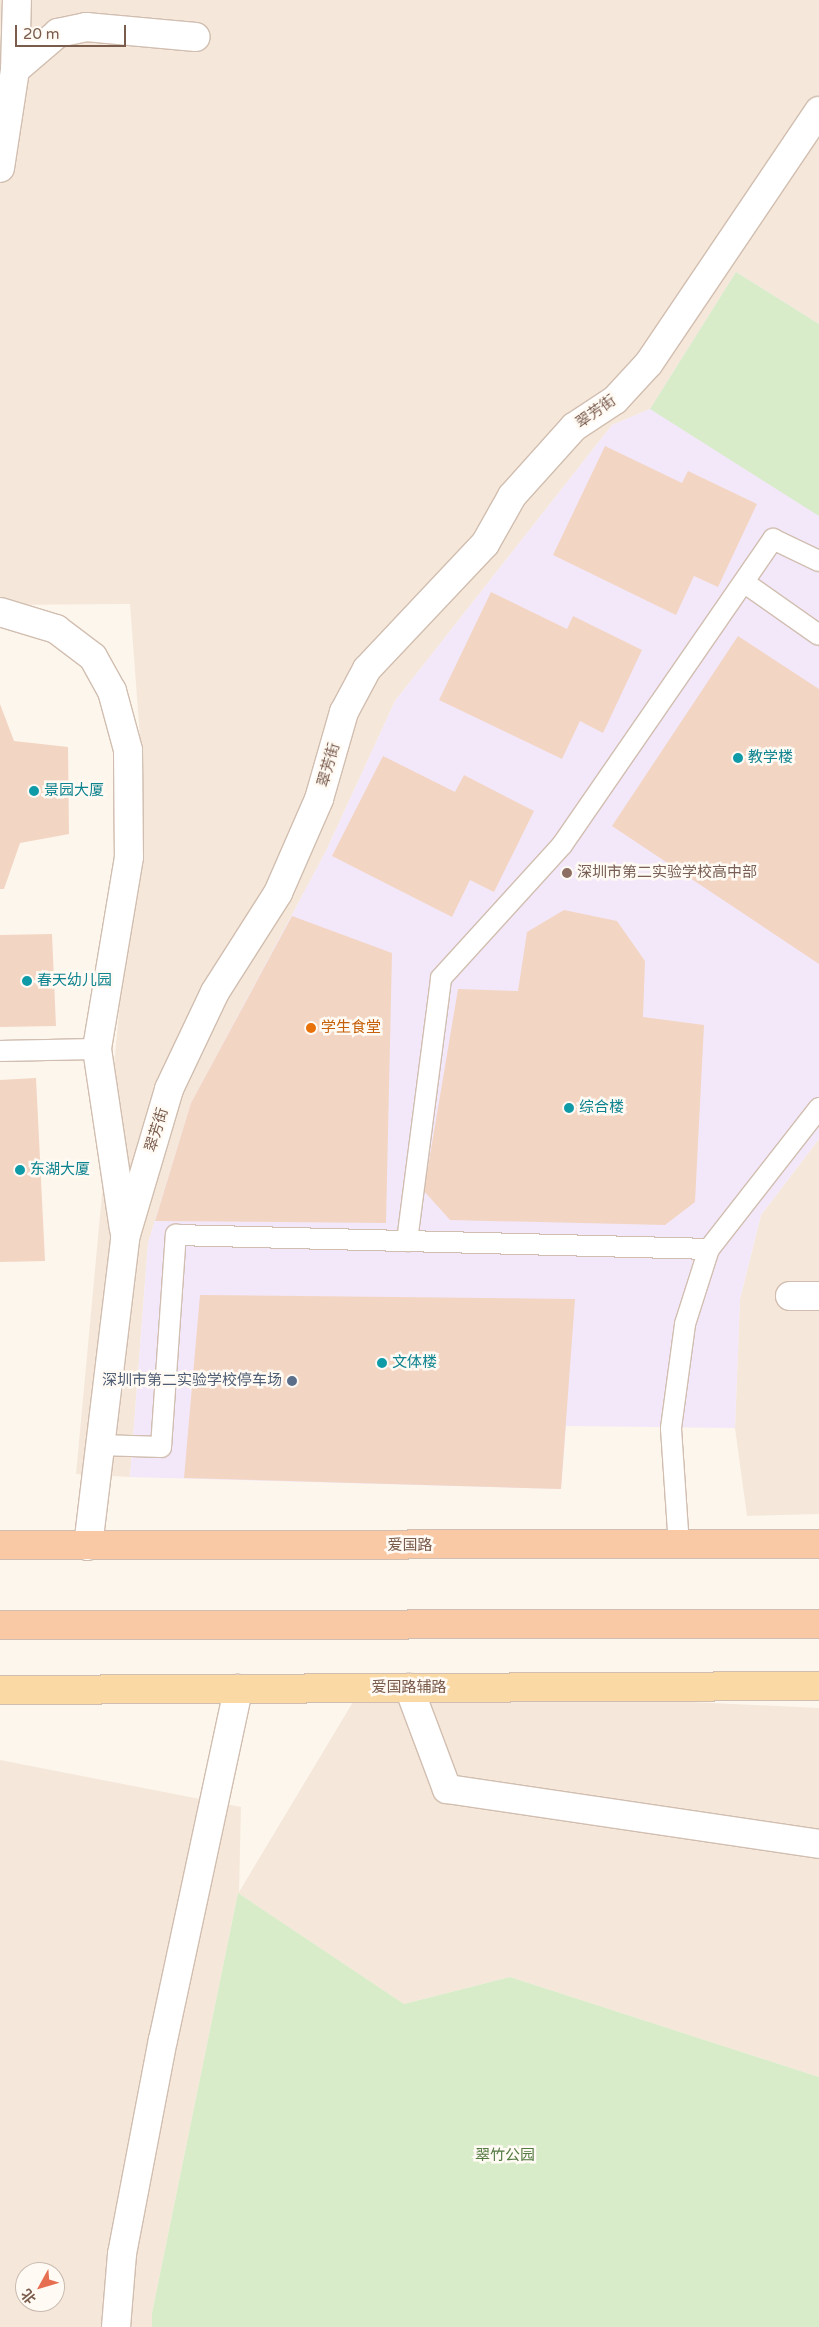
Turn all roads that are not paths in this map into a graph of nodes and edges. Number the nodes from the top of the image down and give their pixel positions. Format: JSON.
{"nodes":[{"id":1,"x":17,"y":0,"type":"edge"},
{"id":2,"x":196,"y":37,"type":"dead end"},
{"id":3,"x":15,"y":70,"type":"junction"},
{"id":4,"x":819,"y":111,"type":"edge"},
{"id":5,"x":0,"y":168,"type":"edge"},
{"id":6,"x":819,"y":560,"type":"edge"},
{"id":7,"x":745,"y":582,"type":"junction"},
{"id":8,"x":0,"y":612,"type":"edge"},
{"id":9,"x":819,"y":635,"type":"edge"},
{"id":10,"x":97,"y":1049,"type":"junction"},
{"id":11,"x":0,"y":1051,"type":"edge"},
{"id":12,"x":819,"y":1108,"type":"edge"},
{"id":13,"x":125,"y":1238,"type":"junction"},
{"id":14,"x":407,"y":1241,"type":"junction"},
{"id":15,"x":709,"y":1250,"type":"junction"},
{"id":16,"x":790,"y":1296,"type":"dead end"},
{"id":17,"x":819,"y":1296,"type":"edge"},
{"id":18,"x":101,"y":1445,"type":"junction"},
{"id":19,"x":819,"y":1544,"type":"edge"},
{"id":20,"x":0,"y":1545,"type":"edge"},
{"id":21,"x":88,"y":1546,"type":"junction"},
{"id":22,"x":680,"y":1546,"type":"junction"},
{"id":23,"x":819,"y":1624,"type":"edge"},
{"id":24,"x":0,"y":1625,"type":"edge"},
{"id":25,"x":819,"y":1686,"type":"edge"},
{"id":26,"x":409,"y":1688,"type":"junction"},
{"id":27,"x":238,"y":1689,"type":"junction"},
{"id":28,"x":0,"y":1690,"type":"edge"},
{"id":29,"x":819,"y":1844,"type":"edge"},
{"id":30,"x":116,"y":2327,"type":"edge"}],
"edges":[{"from":1,"to":3,"type":"street"},
{"from":2,"to":3,"type":"street"},
{"from":3,"to":5,"type":"street"},
{"from":4,"to":13,"type":"street","name":"翠芳街"},
{"from":6,"to":7,"type":"lane"},
{"from":7,"to":9,"type":"lane"},
{"from":7,"to":14,"type":"lane"},
{"from":8,"to":10,"type":"street"},
{"from":10,"to":11,"type":"lane"},
{"from":10,"to":13,"type":"street"},
{"from":12,"to":15,"type":"lane"},
{"from":13,"to":18,"type":"street","name":"翠芳街"},
{"from":14,"to":15,"type":"lane"},
{"from":14,"to":18,"type":"lane"},
{"from":15,"to":22,"type":"lane"},
{"from":16,"to":17,"type":"street"},
{"from":18,"to":21,"type":"street","name":"翠芳街"},
{"from":19,"to":22,"type":"highway","name":"爱国路"},
{"from":20,"to":21,"type":"highway","name":"爱国路"},
{"from":21,"to":22,"type":"highway","name":"爱国路"},
{"from":23,"to":24,"type":"highway"},
{"from":25,"to":26,"type":"main road","name":"爱国路辅路"},
{"from":26,"to":27,"type":"main road","name":"爱国路辅路"},
{"from":26,"to":29,"type":"street"},
{"from":27,"to":28,"type":"main road","name":"爱国路辅路"},
{"from":27,"to":30,"type":"street"}]}
